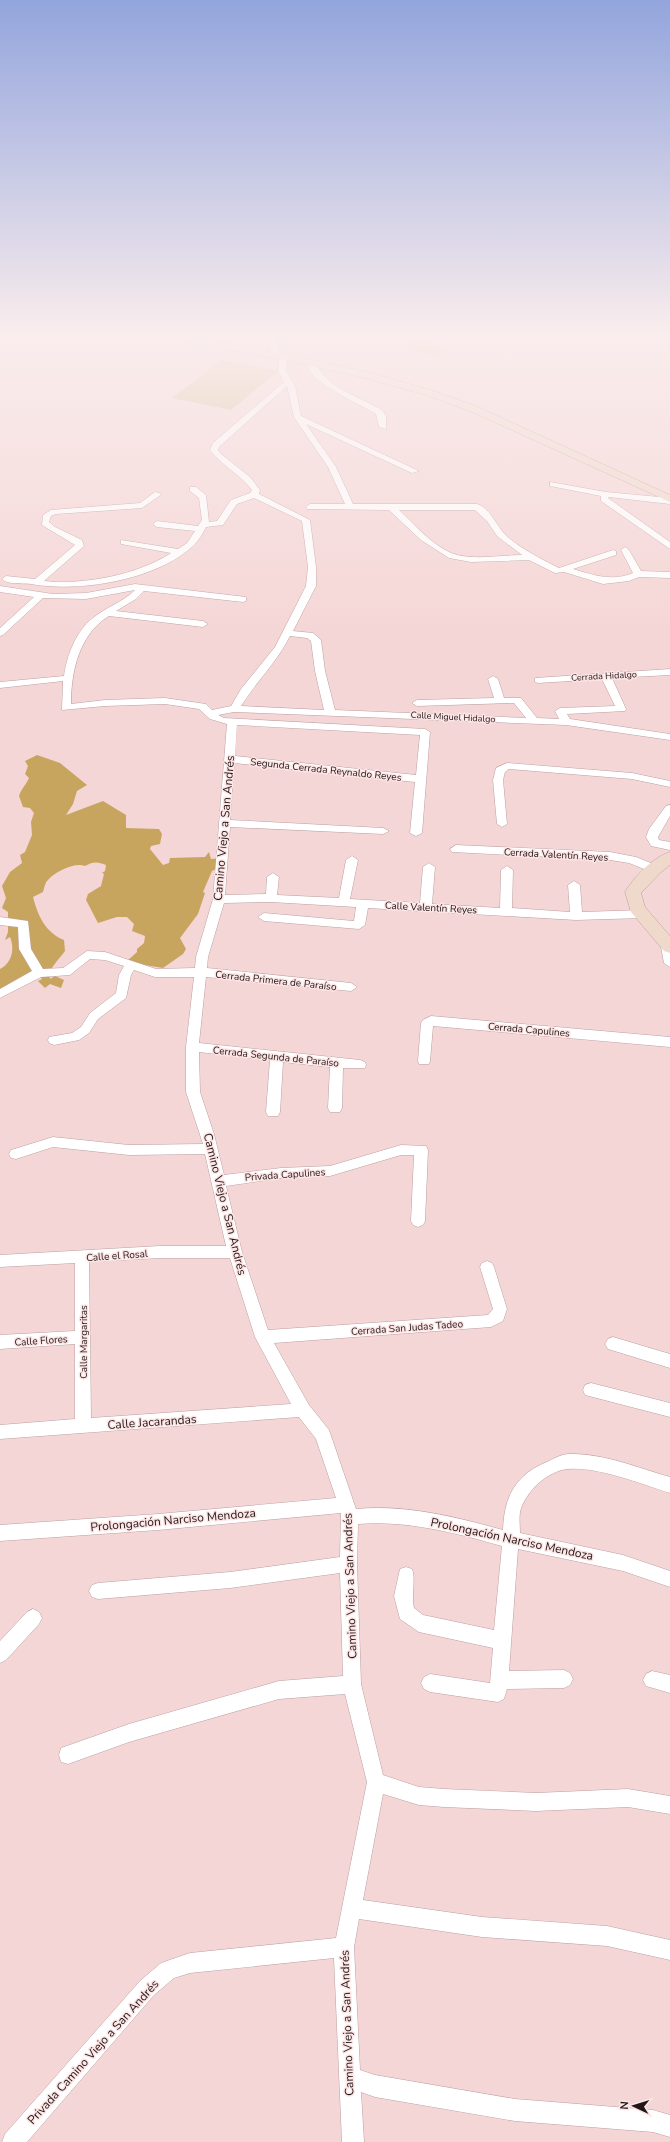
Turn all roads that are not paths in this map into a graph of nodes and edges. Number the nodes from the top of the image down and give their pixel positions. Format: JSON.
{"nodes":[{"id":1,"x":231,"y":432,"type":"edge"},
{"id":2,"x":308,"y":432,"type":"edge"},
{"id":3,"x":331,"y":432,"type":"edge"},
{"id":4,"x":523,"y":432,"type":"edge"},
{"id":5,"x":415,"y":470,"type":"dead end"},
{"id":6,"x":554,"y":484,"type":"dead end"},
{"id":7,"x":193,"y":490,"type":"dead end"},
{"id":8,"x":158,"y":494,"type":"dead end"},
{"id":9,"x":606,"y":494,"type":"junction"},
{"id":10,"x":254,"y":495,"type":"junction"},
{"id":11,"x":670,"y":500,"type":"edge"},
{"id":12,"x":310,"y":507,"type":"dead end"},
{"id":13,"x":350,"y":507,"type":"junction"},
{"id":14,"x":391,"y":507,"type":"junction"},
{"id":15,"x":157,"y":524,"type":"dead end"},
{"id":16,"x":202,"y":527,"type":"junction"},
{"id":17,"x":124,"y":542,"type":"dead end"},
{"id":18,"x":670,"y":546,"type":"edge"},
{"id":19,"x":624,"y":550,"type":"dead end"},
{"id":20,"x":181,"y":552,"type":"junction"},
{"id":21,"x":613,"y":553,"type":"dead end"},
{"id":22,"x":531,"y":557,"type":"junction"},
{"id":23,"x":560,"y":570,"type":"junction"},
{"id":24,"x":638,"y":574,"type":"junction"},
{"id":25,"x":670,"y":575,"type":"edge"},
{"id":26,"x":6,"y":580,"type":"dead end"},
{"id":27,"x":36,"y":583,"type":"junction"},
{"id":28,"x":141,"y":588,"type":"junction"},
{"id":29,"x":1,"y":591,"type":"edge"},
{"id":30,"x":40,"y":596,"type":"junction"},
{"id":31,"x":243,"y":599,"type":"dead end"},
{"id":32,"x":107,"y":613,"type":"junction"},
{"id":33,"x":203,"y":624,"type":"dead end"},
{"id":34,"x":0,"y":632,"type":"edge"},
{"id":35,"x":287,"y":633,"type":"junction"},
{"id":36,"x":670,"y":672,"type":"edge"},
{"id":37,"x":606,"y":676,"type":"junction"},
{"id":38,"x":68,"y":678,"type":"junction"},
{"id":39,"x":493,"y":679,"type":"dead end"},
{"id":40,"x":538,"y":680,"type":"dead end"},
{"id":41,"x":0,"y":685,"type":"edge"},
{"id":42,"x":500,"y":701,"type":"junction"},
{"id":43,"x":417,"y":703,"type":"dead end"},
{"id":44,"x":330,"y":712,"type":"junction"},
{"id":45,"x":233,"y":716,"type":"junction"},
{"id":46,"x":534,"y":721,"type":"junction"},
{"id":47,"x":566,"y":722,"type":"junction"},
{"id":48,"x":670,"y":737,"type":"edge"},
{"id":49,"x":230,"y":759,"type":"junction"},
{"id":50,"x":422,"y":779,"type":"junction"},
{"id":51,"x":670,"y":784,"type":"edge"},
{"id":52,"x":670,"y":808,"type":"edge"},
{"id":53,"x":226,"y":823,"type":"junction"},
{"id":54,"x":502,"y":824,"type":"dead end"},
{"id":55,"x":383,"y":831,"type":"dead end"},
{"id":56,"x":416,"y":833,"type":"dead end"},
{"id":57,"x":670,"y":846,"type":"edge"},
{"id":58,"x":456,"y":849,"type":"dead end"},
{"id":59,"x":670,"y":857,"type":"edge"},
{"id":60,"x":352,"y":860,"type":"dead end"},
{"id":61,"x":429,"y":867,"type":"dead end"},
{"id":62,"x":654,"y":869,"type":"junction"},
{"id":63,"x":507,"y":870,"type":"dead end"},
{"id":64,"x":273,"y":876,"type":"dead end"},
{"id":65,"x":574,"y":884,"type":"dead end"},
{"id":66,"x":271,"y":898,"type":"junction"},
{"id":67,"x":220,"y":899,"type":"junction"},
{"id":68,"x":344,"y":902,"type":"junction"},
{"id":69,"x":363,"y":903,"type":"junction"},
{"id":70,"x":426,"y":906,"type":"junction"},
{"id":71,"x":506,"y":911,"type":"junction"},
{"id":72,"x":643,"y":914,"type":"junction"},
{"id":73,"x":576,"y":916,"type":"junction"},
{"id":74,"x":264,"y":917,"type":"dead end"},
{"id":75,"x":0,"y":921,"type":"edge"},
{"id":76,"x":668,"y":944,"type":"edge"},
{"id":77,"x":670,"y":963,"type":"edge"},
{"id":78,"x":131,"y":965,"type":"junction"},
{"id":79,"x":201,"y":972,"type":"junction"},
{"id":80,"x":39,"y":973,"type":"junction"},
{"id":81,"x":351,"y":987,"type":"dead end"},
{"id":82,"x":0,"y":994,"type":"edge"},
{"id":83,"x":54,"y":1040,"type":"dead end"},
{"id":84,"x":670,"y":1042,"type":"edge"},
{"id":85,"x":192,"y":1047,"type":"junction"},
{"id":86,"x":277,"y":1056,"type":"junction"},
{"id":87,"x":424,"y":1061,"type":"dead end"},
{"id":88,"x":337,"y":1062,"type":"junction"},
{"id":89,"x":360,"y":1065,"type":"dead end"},
{"id":90,"x":335,"y":1108,"type":"dead end"},
{"id":91,"x":273,"y":1112,"type":"dead end"},
{"id":92,"x":211,"y":1149,"type":"junction"},
{"id":93,"x":16,"y":1154,"type":"dead end"},
{"id":94,"x":219,"y":1181,"type":"junction"},
{"id":95,"x":418,"y":1221,"type":"dead end"},
{"id":96,"x":235,"y":1252,"type":"junction"},
{"id":97,"x":82,"y":1257,"type":"junction"},
{"id":98,"x":0,"y":1261,"type":"edge"},
{"id":99,"x":487,"y":1267,"type":"dead end"},
{"id":100,"x":83,"y":1337,"type":"junction"},
{"id":101,"x":263,"y":1337,"type":"junction"},
{"id":102,"x":0,"y":1342,"type":"edge"},
{"id":103,"x":613,"y":1344,"type":"dead end"},
{"id":104,"x":670,"y":1361,"type":"edge"},
{"id":105,"x":591,"y":1390,"type":"dead end"},
{"id":106,"x":304,"y":1410,"type":"junction"},
{"id":107,"x":670,"y":1410,"type":"edge"},
{"id":108,"x":83,"y":1427,"type":"junction"},
{"id":109,"x":0,"y":1432,"type":"edge"},
{"id":110,"x":670,"y":1485,"type":"edge"},
{"id":111,"x":348,"y":1511,"type":"junction"},
{"id":112,"x":0,"y":1533,"type":"edge"},
{"id":113,"x":511,"y":1540,"type":"junction"},
{"id":114,"x":348,"y":1564,"type":"junction"},
{"id":115,"x":406,"y":1575,"type":"dead end"},
{"id":116,"x":670,"y":1580,"type":"edge"},
{"id":117,"x":98,"y":1591,"type":"dead end"},
{"id":118,"x":33,"y":1618,"type":"dead end"},
{"id":119,"x":502,"y":1641,"type":"junction"},
{"id":120,"x":0,"y":1654,"type":"edge"},
{"id":121,"x":564,"y":1679,"type":"dead end"},
{"id":122,"x":498,"y":1680,"type":"junction"},
{"id":123,"x":652,"y":1680,"type":"dead end"},
{"id":124,"x":430,"y":1683,"type":"dead end"},
{"id":125,"x":352,"y":1684,"type":"junction"},
{"id":126,"x":670,"y":1684,"type":"edge"},
{"id":127,"x":68,"y":1755,"type":"dead end"},
{"id":128,"x":376,"y":1782,"type":"junction"},
{"id":129,"x":670,"y":1805,"type":"edge"},
{"id":130,"x":351,"y":1908,"type":"junction"},
{"id":131,"x":344,"y":1947,"type":"junction"},
{"id":132,"x":670,"y":1950,"type":"edge"},
{"id":133,"x":350,"y":2077,"type":"junction"},
{"id":134,"x":670,"y":2126,"type":"edge"},
{"id":135,"x":13,"y":2142,"type":"edge"},
{"id":136,"x":352,"y":2142,"type":"edge"}],
"edges":[{"from":1,"to":10,"type":"street"},
{"from":2,"to":13,"type":"street"},
{"from":3,"to":5,"type":"street"},
{"from":4,"to":11,"type":"main road"},
{"from":6,"to":9,"type":"street"},
{"from":7,"to":16,"type":"street"},
{"from":8,"to":27,"type":"street"},
{"from":9,"to":11,"type":"street"},
{"from":9,"to":18,"type":"street"},
{"from":10,"to":16,"type":"street"},
{"from":10,"to":35,"type":"street","name":"Camino Viejo a San Andrés"},
{"from":12,"to":13,"type":"street"},
{"from":13,"to":14,"type":"street"},
{"from":14,"to":22,"type":"street"},
{"from":14,"to":22,"type":"street"},
{"from":15,"to":16,"type":"street"},
{"from":16,"to":20,"type":"street"},
{"from":17,"to":20,"type":"street"},
{"from":19,"to":24,"type":"street"},
{"from":20,"to":27,"type":"street"},
{"from":21,"to":23,"type":"street"},
{"from":22,"to":23,"type":"street"},
{"from":23,"to":24,"type":"street"},
{"from":24,"to":25,"type":"street"},
{"from":26,"to":27,"type":"street"},
{"from":28,"to":30,"type":"street"},
{"from":28,"to":31,"type":"street"},
{"from":28,"to":32,"type":"street"},
{"from":29,"to":30,"type":"street"},
{"from":30,"to":34,"type":"street"},
{"from":32,"to":33,"type":"street"},
{"from":32,"to":38,"type":"street"},
{"from":35,"to":44,"type":"street"},
{"from":35,"to":45,"type":"street","name":"Camino Viejo a San Andrés"},
{"from":36,"to":37,"type":"street","name":"Cerrada Hidalgo"},
{"from":37,"to":40,"type":"street","name":"Cerrada Hidalgo"},
{"from":37,"to":47,"type":"street"},
{"from":38,"to":41,"type":"street"},
{"from":38,"to":45,"type":"street"},
{"from":39,"to":42,"type":"street"},
{"from":42,"to":43,"type":"street"},
{"from":42,"to":46,"type":"street"},
{"from":44,"to":45,"type":"street","name":"Calle Miguel Hidalgo"},
{"from":44,"to":46,"type":"street","name":"Calle Miguel Hidalgo"},
{"from":45,"to":49,"type":"street","name":"Camino Viejo a San Andrés"},
{"from":45,"to":50,"type":"street"},
{"from":46,"to":47,"type":"street","name":"Calle Miguel Hidalgo"},
{"from":47,"to":48,"type":"street","name":"Calle Miguel Hidalgo"},
{"from":49,"to":50,"type":"street","name":"Segunda Cerrada Reynaldo Reyes"},
{"from":49,"to":53,"type":"street","name":"Camino Viejo a San Andrés"},
{"from":50,"to":56,"type":"street"},
{"from":51,"to":54,"type":"street"},
{"from":52,"to":57,"type":"street"},
{"from":53,"to":55,"type":"street"},
{"from":53,"to":67,"type":"street","name":"Camino Viejo a San Andrés"},
{"from":58,"to":62,"type":"street","name":"Cerrada Valentín Reyes"},
{"from":59,"to":62,"type":"main road"},
{"from":60,"to":68,"type":"street"},
{"from":61,"to":70,"type":"street"},
{"from":62,"to":72,"type":"main road"},
{"from":63,"to":71,"type":"street"},
{"from":64,"to":66,"type":"street"},
{"from":65,"to":73,"type":"street"},
{"from":66,"to":67,"type":"street","name":"Calle Valentín Reyes"},
{"from":66,"to":68,"type":"street","name":"Calle Valentín Reyes"},
{"from":67,"to":79,"type":"street","name":"Camino Viejo a San Andrés"},
{"from":68,"to":69,"type":"street","name":"Calle Valentín Reyes"},
{"from":69,"to":70,"type":"street","name":"Calle Valentín Reyes"},
{"from":69,"to":74,"type":"street"},
{"from":70,"to":71,"type":"street","name":"Calle Valentín Reyes"},
{"from":71,"to":73,"type":"street","name":"Calle Valentín Reyes"},
{"from":72,"to":73,"type":"street","name":"Calle Valentín Reyes"},
{"from":72,"to":76,"type":"main road"},
{"from":75,"to":80,"type":"street"},
{"from":76,"to":77,"type":"street"},
{"from":78,"to":79,"type":"street","name":"Cerrada Primera de Paraíso"},
{"from":78,"to":80,"type":"street","name":"Cerrada Primera de Paraíso"},
{"from":78,"to":83,"type":"street"},
{"from":79,"to":81,"type":"street","name":"Cerrada Primera de Paraíso"},
{"from":79,"to":85,"type":"street","name":"Camino Viejo a San Andrés"},
{"from":80,"to":82,"type":"street"},
{"from":84,"to":87,"type":"street","name":"Cerrada Capulines"},
{"from":85,"to":86,"type":"street","name":"Cerrada Segunda de Paraíso"},
{"from":85,"to":92,"type":"street","name":"Camino Viejo a San Andrés"},
{"from":86,"to":88,"type":"street","name":"Cerrada Segunda de Paraíso"},
{"from":86,"to":91,"type":"street"},
{"from":88,"to":89,"type":"street","name":"Cerrada Segunda de Paraíso"},
{"from":88,"to":90,"type":"street"},
{"from":92,"to":93,"type":"street"},
{"from":92,"to":94,"type":"street","name":"Camino Viejo a San Andrés"},
{"from":94,"to":95,"type":"street","name":"Privada Capulines"},
{"from":94,"to":96,"type":"street","name":"Camino Viejo a San Andrés"},
{"from":96,"to":97,"type":"street","name":"Calle el Rosal"},
{"from":96,"to":101,"type":"street","name":"Camino Viejo a San Andrés"},
{"from":97,"to":98,"type":"street","name":"Calle el Rosal"},
{"from":97,"to":100,"type":"street","name":"Calle Margaritas"},
{"from":99,"to":101,"type":"street","name":"Cerrada San Judas Tadeo"},
{"from":100,"to":102,"type":"street","name":"Calle Flores"},
{"from":100,"to":108,"type":"street","name":"Calle Margaritas"},
{"from":101,"to":106,"type":"street","name":"Camino Viejo a San Andrés"},
{"from":103,"to":104,"type":"street"},
{"from":105,"to":107,"type":"street"},
{"from":106,"to":108,"type":"street","name":"Calle Jacarandas"},
{"from":106,"to":111,"type":"street","name":"Camino Viejo a San Andrés"},
{"from":108,"to":109,"type":"street","name":"Calle Jacarandas"},
{"from":110,"to":113,"type":"street"},
{"from":111,"to":112,"type":"street","name":"Prolongación Narciso Mendoza"},
{"from":111,"to":113,"type":"street","name":"Prolongación Narciso Mendoza"},
{"from":111,"to":114,"type":"street","name":"Camino Viejo a San Andrés"},
{"from":113,"to":116,"type":"street","name":"Prolongación Narciso Mendoza"},
{"from":113,"to":119,"type":"street"},
{"from":114,"to":117,"type":"street"},
{"from":114,"to":125,"type":"street","name":"Camino Viejo a San Andrés"},
{"from":115,"to":119,"type":"street"},
{"from":118,"to":120,"type":"street"},
{"from":119,"to":122,"type":"street"},
{"from":121,"to":122,"type":"street"},
{"from":122,"to":124,"type":"street"},
{"from":123,"to":126,"type":"street"},
{"from":125,"to":127,"type":"street"},
{"from":125,"to":128,"type":"street","name":"Camino Viejo a San Andrés"},
{"from":128,"to":129,"type":"street"},
{"from":128,"to":130,"type":"street","name":"Camino Viejo a San Andrés"},
{"from":130,"to":131,"type":"street","name":"Camino Viejo a San Andrés"},
{"from":130,"to":132,"type":"street"},
{"from":131,"to":133,"type":"street","name":"Camino Viejo a San Andrés"},
{"from":131,"to":135,"type":"street","name":"Privada Camino Viejo a San Andrés"},
{"from":133,"to":134,"type":"street"},
{"from":133,"to":136,"type":"street","name":"Camino Viejo a San Andrés"}]}
